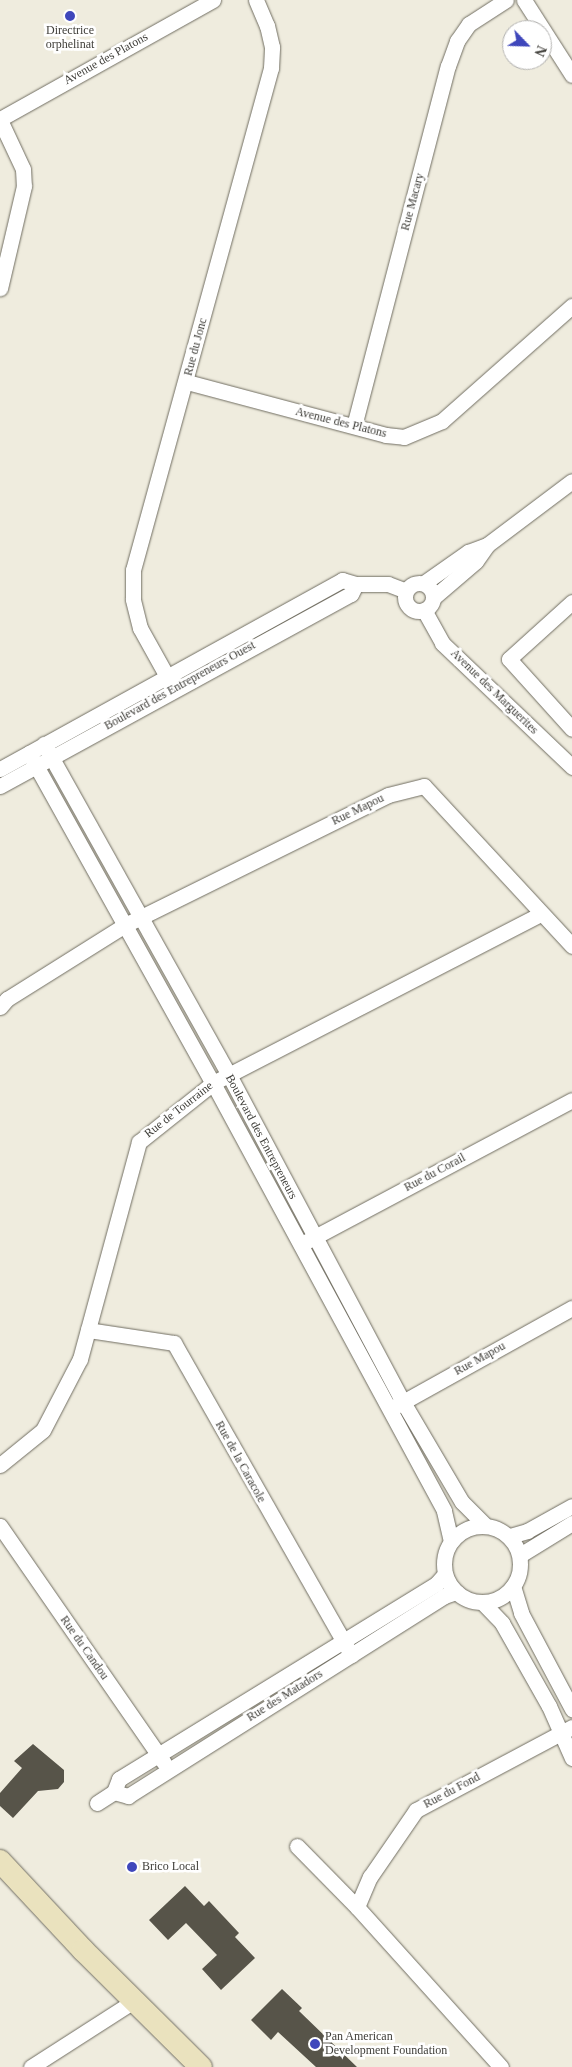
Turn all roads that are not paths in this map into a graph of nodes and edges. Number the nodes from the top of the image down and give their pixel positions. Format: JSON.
{"nodes":[{"id":1,"x":213,"y":0,"type":"edge"},
{"id":2,"x":256,"y":0,"type":"edge"},
{"id":3,"x":506,"y":0,"type":"edge"},
{"id":4,"x":524,"y":0,"type":"edge"},
{"id":5,"x":572,"y":75,"type":"edge"},
{"id":6,"x":0,"y":119,"type":"edge"},
{"id":7,"x":0,"y":288,"type":"edge"},
{"id":8,"x":572,"y":306,"type":"edge"},
{"id":9,"x":187,"y":382,"type":"junction"},
{"id":10,"x":354,"y":426,"type":"junction"},
{"id":11,"x":572,"y":482,"type":"edge"},
{"id":12,"x":487,"y":545,"type":"junction"},
{"id":13,"x":424,"y":583,"type":"junction"},
{"id":14,"x":406,"y":590,"type":"junction"},
{"id":15,"x":434,"y":597,"type":"junction"},
{"id":16,"x":572,"y":602,"type":"edge"},
{"id":17,"x":424,"y":610,"type":"junction"},
{"id":18,"x":170,"y":682,"type":"junction"},
{"id":19,"x":572,"y":729,"type":"edge"},
{"id":20,"x":48,"y":751,"type":"junction"},
{"id":21,"x":33,"y":759,"type":"junction"},
{"id":22,"x":572,"y":767,"type":"edge"},
{"id":23,"x":0,"y":769,"type":"edge"},
{"id":24,"x":0,"y":786,"type":"edge"},
{"id":25,"x":541,"y":914,"type":"junction"},
{"id":26,"x":141,"y":917,"type":"junction"},
{"id":27,"x":126,"y":925,"type":"junction"},
{"id":28,"x":572,"y":946,"type":"edge"},
{"id":29,"x":0,"y":1007,"type":"edge"},
{"id":30,"x":229,"y":1075,"type":"junction"},
{"id":31,"x":213,"y":1083,"type":"junction"},
{"id":32,"x":572,"y":1100,"type":"edge"},
{"id":33,"x":314,"y":1238,"type":"junction"},
{"id":34,"x":299,"y":1246,"type":"junction"},
{"id":35,"x":572,"y":1308,"type":"edge"},
{"id":36,"x":88,"y":1330,"type":"junction"},
{"id":37,"x":403,"y":1402,"type":"junction"},
{"id":38,"x":388,"y":1410,"type":"junction"},
{"id":39,"x":0,"y":1465,"type":"edge"},
{"id":40,"x":572,"y":1506,"type":"edge"},
{"id":41,"x":572,"y":1524,"type":"edge"},
{"id":42,"x":485,"y":1525,"type":"junction"},
{"id":43,"x":0,"y":1526,"type":"edge"},
{"id":44,"x":510,"y":1536,"type":"junction"},
{"id":45,"x":451,"y":1541,"type":"junction"},
{"id":46,"x":520,"y":1555,"type":"junction"},
{"id":47,"x":445,"y":1574,"type":"junction"},
{"id":48,"x":514,"y":1586,"type":"junction"},
{"id":49,"x":456,"y":1592,"type":"junction"},
{"id":50,"x":482,"y":1602,"type":"junction"},
{"id":51,"x":342,"y":1642,"type":"junction"},
{"id":52,"x":351,"y":1655,"type":"junction"},
{"id":53,"x":572,"y":1709,"type":"edge"},
{"id":54,"x":567,"y":1730,"type":"edge"},
{"id":55,"x":159,"y":1755,"type":"junction"},
{"id":56,"x":572,"y":1758,"type":"edge"},
{"id":57,"x":169,"y":1770,"type":"junction"},
{"id":58,"x":114,"y":1792,"type":"junction"},
{"id":59,"x":97,"y":1803,"type":"dead end"},
{"id":60,"x":297,"y":1846,"type":"dead end"},
{"id":61,"x":0,"y":1861,"type":"edge"},
{"id":62,"x":357,"y":1907,"type":"junction"},
{"id":63,"x":134,"y":2001,"type":"junction"},
{"id":64,"x":31,"y":2067,"type":"edge"},
{"id":65,"x":202,"y":2067,"type":"edge"},
{"id":66,"x":501,"y":2067,"type":"edge"}],
"edges":[{"from":1,"to":6,"type":"street","name":"Avenue des Platons"},
{"from":2,"to":9,"type":"street","name":"Rue du Jonc"},
{"from":3,"to":10,"type":"street","name":"Rue Macary"},
{"from":4,"to":5,"type":"street"},
{"from":6,"to":7,"type":"street"},
{"from":8,"to":10,"type":"street","name":"Avenue des Platons"},
{"from":9,"to":10,"type":"street","name":"Avenue des Platons"},
{"from":9,"to":18,"type":"street","name":"Rue du Jonc"},
{"from":11,"to":12,"type":"street"},
{"from":12,"to":13,"type":"street"},
{"from":12,"to":15,"type":"street"},
{"from":13,"to":14,"type":"street"},
{"from":13,"to":15,"type":"street"},
{"from":14,"to":17,"type":"street"},
{"from":14,"to":18,"type":"street","name":"Boulevard des Entrepreneurs Ouest"},
{"from":15,"to":17,"type":"street"},
{"from":16,"to":19,"type":"street"},
{"from":17,"to":22,"type":"street","name":"Avenue des Marguerites"},
{"from":18,"to":20,"type":"street","name":"Boulevard des Entrepreneurs Ouest"},
{"from":20,"to":21,"type":"street","name":"Boulevard des Entrepreneurs Ouest"},
{"from":20,"to":26,"type":"street","name":"Boulevard des Entrepreneurs"},
{"from":21,"to":23,"type":"street","name":"Boulevard des Entrepreneurs Ouest"},
{"from":21,"to":24,"type":"street","name":"Boulevard des Entrepreneurs Ouest"},
{"from":21,"to":27,"type":"street","name":"Boulevard des Entrepreneurs"},
{"from":25,"to":26,"type":"street","name":"Rue Mapou"},
{"from":25,"to":28,"type":"street","name":"Rue Mapou"},
{"from":25,"to":30,"type":"street","name":"Rue de Tourraine"},
{"from":26,"to":27,"type":"street","name":"Rue Mapou"},
{"from":26,"to":30,"type":"street","name":"Boulevard des Entrepreneurs"},
{"from":27,"to":29,"type":"street","name":"Rue Mapou"},
{"from":27,"to":31,"type":"street","name":"Boulevard des Entrepreneurs"},
{"from":30,"to":31,"type":"street","name":"Rue de Tourraine"},
{"from":30,"to":33,"type":"street","name":"Boulevard des Entrepreneurs"},
{"from":31,"to":34,"type":"street","name":"Boulevard des Entrepreneurs"},
{"from":31,"to":36,"type":"street","name":"Rue de Tourraine"},
{"from":32,"to":33,"type":"street","name":"Rue du Corail"},
{"from":33,"to":34,"type":"street","name":"Rue du Corail"},
{"from":33,"to":37,"type":"street","name":"Boulevard des Entrepreneurs"},
{"from":34,"to":38,"type":"street","name":"Boulevard des Entrepreneurs"},
{"from":35,"to":37,"type":"street","name":"Rue Mapou"},
{"from":36,"to":39,"type":"street","name":"Rue de Tourraine"},
{"from":36,"to":51,"type":"street","name":"Rue de la Caracole"},
{"from":37,"to":38,"type":"street","name":"Rue Mapou"},
{"from":37,"to":42,"type":"street","name":"Boulevard des Entrepreneurs"},
{"from":38,"to":45,"type":"street","name":"Boulevard des Entrepreneurs"},
{"from":40,"to":44,"type":"street"},
{"from":41,"to":46,"type":"street"},
{"from":42,"to":44,"type":"street"},
{"from":42,"to":45,"type":"street"},
{"from":43,"to":55,"type":"street","name":"Rue du Candou"},
{"from":44,"to":46,"type":"street"},
{"from":45,"to":47,"type":"street"},
{"from":46,"to":48,"type":"street"},
{"from":47,"to":49,"type":"street"},
{"from":47,"to":51,"type":"street","name":"Rue des Matadors"},
{"from":48,"to":50,"type":"street"},
{"from":48,"to":53,"type":"street"},
{"from":49,"to":50,"type":"street"},
{"from":49,"to":52,"type":"street","name":"Rue des Matadors"},
{"from":50,"to":54,"type":"street"},
{"from":51,"to":52,"type":"street","name":"Rue de la Caracole"},
{"from":51,"to":55,"type":"street","name":"Rue des Matadors"},
{"from":52,"to":57,"type":"street","name":"Rue des Matadors"},
{"from":54,"to":56,"type":"street"},
{"from":54,"to":62,"type":"street","name":"Rue du Fond"},
{"from":55,"to":57,"type":"street","name":"Rue du Candou"},
{"from":55,"to":58,"type":"street","name":"Rue des Matadors"},
{"from":57,"to":58,"type":"street","name":"Rue des Matadors"},
{"from":58,"to":59,"type":"street","name":"Rue des Matadors"},
{"from":60,"to":62,"type":"street"},
{"from":61,"to":63,"type":"main road"},
{"from":62,"to":66,"type":"street"},
{"from":63,"to":64,"type":"street"},
{"from":63,"to":65,"type":"main road"}]}
